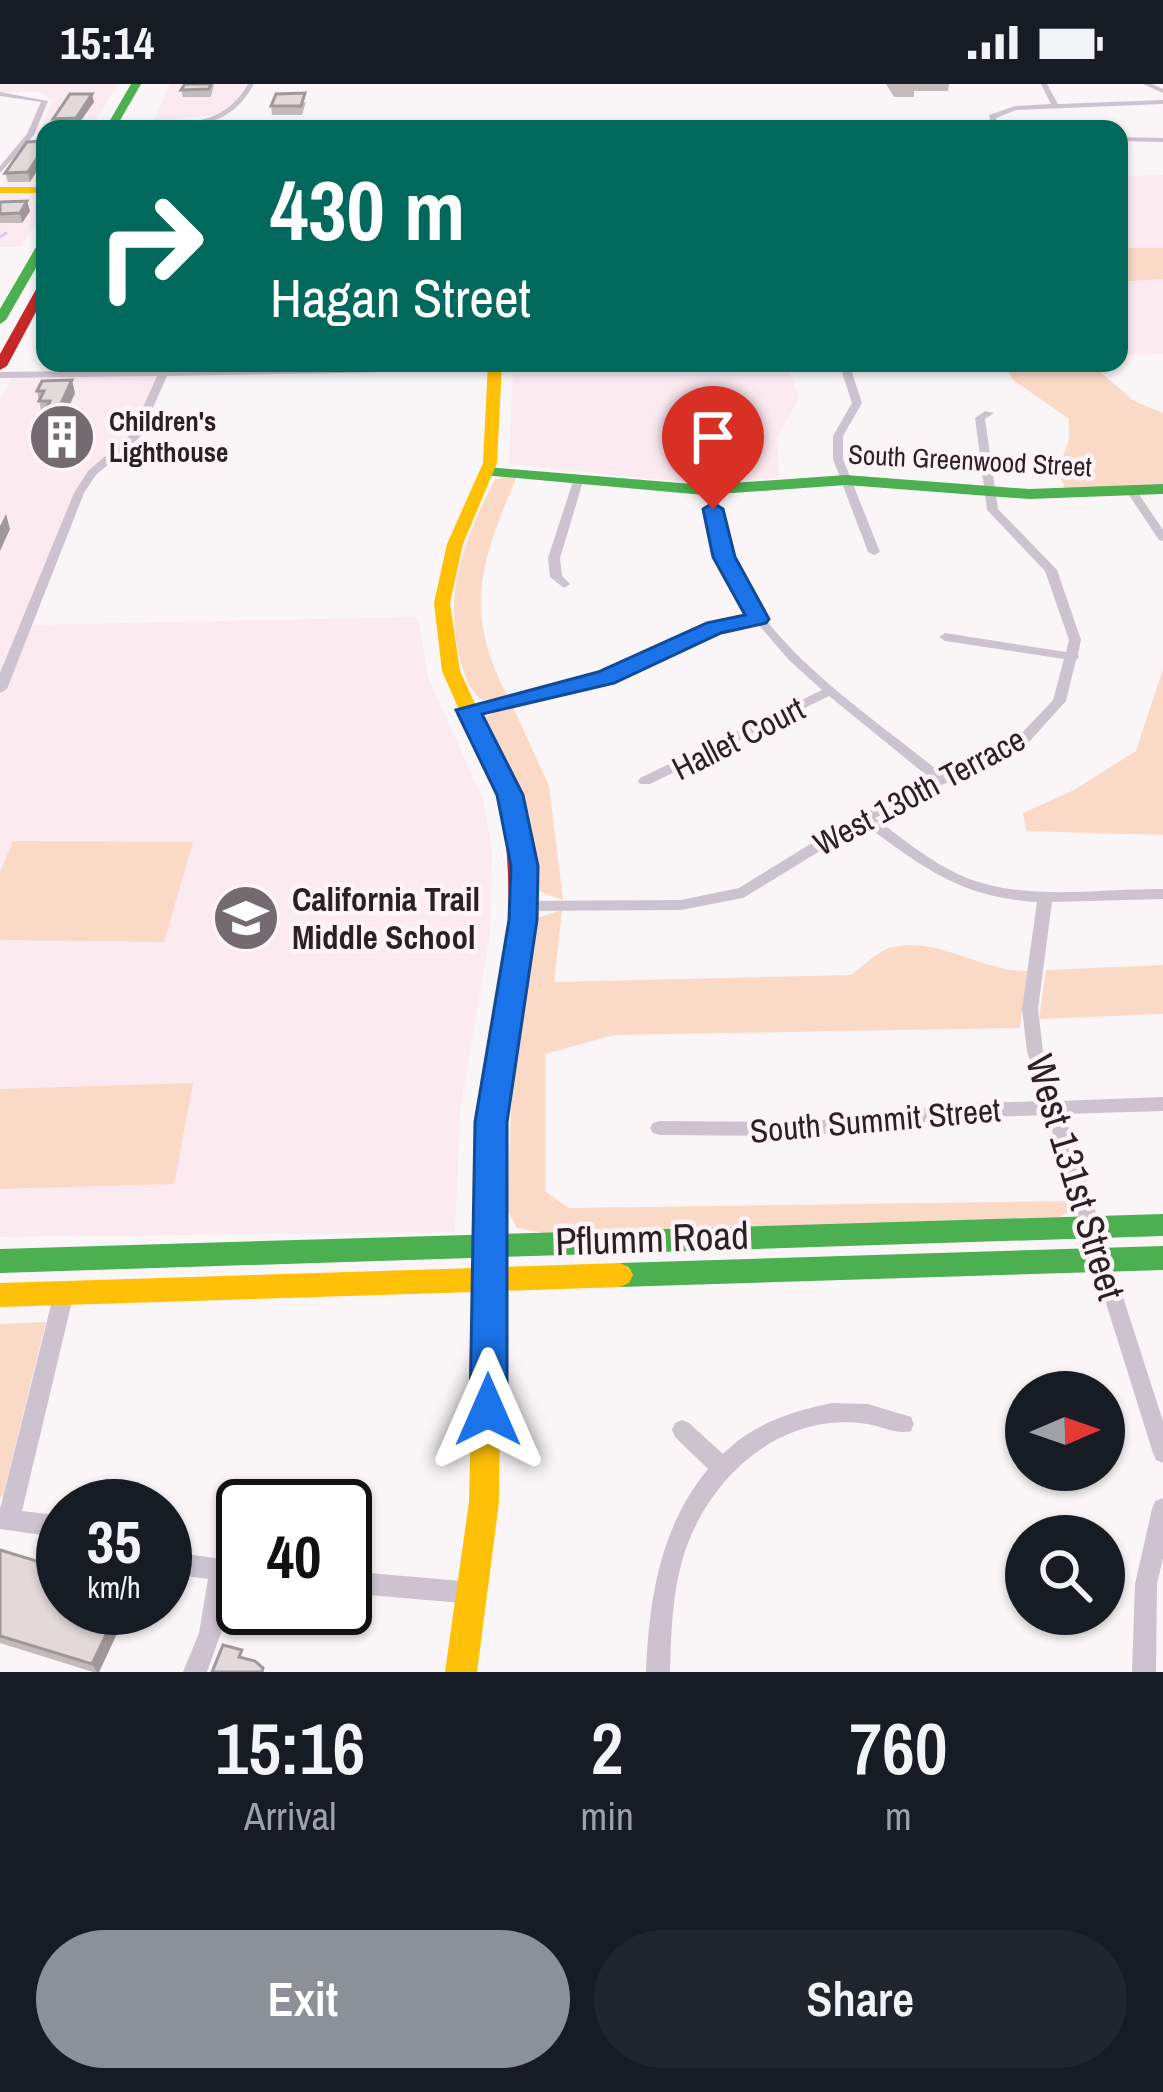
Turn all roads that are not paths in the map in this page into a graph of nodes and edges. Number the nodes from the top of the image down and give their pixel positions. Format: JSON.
{"nodes":[{"id":1,"x":136,"y":84,"type":"edge"},
{"id":2,"x":153,"y":84,"type":"edge"},
{"id":3,"x":251,"y":84,"type":"edge"},
{"id":4,"x":1045,"y":84,"type":"edge"},
{"id":5,"x":1146,"y":84,"type":"edge"},
{"id":6,"x":1163,"y":92,"type":"edge"},
{"id":7,"x":0,"y":94,"type":"edge"},
{"id":8,"x":1163,"y":102,"type":"edge"},
{"id":9,"x":1056,"y":107,"type":"junction"},
{"id":10,"x":37,"y":120,"type":"edge"},
{"id":11,"x":126,"y":120,"type":"edge"},
{"id":12,"x":129,"y":120,"type":"edge"},
{"id":13,"x":199,"y":120,"type":"edge"},
{"id":14,"x":991,"y":120,"type":"edge"},
{"id":15,"x":36,"y":121,"type":"edge"},
{"id":16,"x":1128,"y":139,"type":"edge"},
{"id":17,"x":1163,"y":140,"type":"edge"},
{"id":18,"x":0,"y":171,"type":"edge"},
{"id":19,"x":36,"y":189,"type":"edge"},
{"id":20,"x":0,"y":190,"type":"edge"},
{"id":21,"x":36,"y":258,"type":"edge"},
{"id":22,"x":36,"y":301,"type":"edge"},
{"id":23,"x":0,"y":320,"type":"edge"},
{"id":24,"x":0,"y":371,"type":"edge"},
{"id":25,"x":36,"y":371,"type":"edge"},
{"id":26,"x":82,"y":372,"type":"edge"},
{"id":27,"x":205,"y":372,"type":"edge"},
{"id":28,"x":495,"y":372,"type":"edge"},
{"id":29,"x":847,"y":372,"type":"edge"},
{"id":30,"x":164,"y":373,"type":"junction"},
{"id":31,"x":989,"y":412,"type":"dead end"},
{"id":32,"x":487,"y":472,"type":"junction"},
{"id":33,"x":579,"y":478,"type":"junction"},
{"id":34,"x":846,"y":480,"type":"junction"},
{"id":35,"x":1163,"y":489,"type":"edge"},
{"id":36,"x":712,"y":490,"type":"junction"},
{"id":37,"x":992,"y":492,"type":"junction"},
{"id":38,"x":1132,"y":492,"type":"junction"},
{"id":39,"x":1163,"y":538,"type":"edge"},
{"id":40,"x":874,"y":551,"type":"dead end"},
{"id":41,"x":564,"y":584,"type":"dead end"},
{"id":42,"x":758,"y":619,"type":"junction"},
{"id":43,"x":945,"y":637,"type":"dead end"},
{"id":44,"x":1073,"y":657,"type":"junction"},
{"id":45,"x":2,"y":682,"type":"edge"},
{"id":46,"x":830,"y":691,"type":"junction"},
{"id":47,"x":468,"y":710,"type":"junction"},
{"id":48,"x":942,"y":781,"type":"junction"},
{"id":49,"x":645,"y":782,"type":"dead end"},
{"id":50,"x":864,"y":817,"type":"junction"},
{"id":51,"x":1163,"y":893,"type":"edge"},
{"id":52,"x":1046,"y":897,"type":"junction"},
{"id":53,"x":524,"y":906,"type":"junction"},
{"id":54,"x":1163,"y":1104,"type":"edge"},
{"id":55,"x":1053,"y":1107,"type":"junction"},
{"id":56,"x":659,"y":1128,"type":"dead end"},
{"id":57,"x":1163,"y":1225,"type":"edge"},
{"id":58,"x":1089,"y":1227,"type":"junction"},
{"id":59,"x":489,"y":1246,"type":"junction"},
{"id":60,"x":1163,"y":1258,"type":"edge"},
{"id":61,"x":1100,"y":1260,"type":"junction"},
{"id":62,"x":0,"y":1261,"type":"edge"},
{"id":63,"x":488,"y":1280,"type":"junction"},
{"id":64,"x":64,"y":1293,"type":"junction"},
{"id":65,"x":0,"y":1295,"type":"edge"},
{"id":66,"x":904,"y":1424,"type":"dead end"},
{"id":67,"x":682,"y":1430,"type":"dead end"},
{"id":68,"x":1163,"y":1453,"type":"edge"},
{"id":69,"x":723,"y":1468,"type":"junction"},
{"id":70,"x":1163,"y":1509,"type":"edge"},
{"id":71,"x":4,"y":1519,"type":"edge"},
{"id":72,"x":36,"y":1523,"type":"edge"},
{"id":73,"x":1156,"y":1569,"type":"edge"},
{"id":74,"x":372,"y":1584,"type":"edge"},
{"id":75,"x":474,"y":1593,"type":"junction"},
{"id":76,"x":216,"y":1616,"type":"edge"},
{"id":77,"x":195,"y":1672,"type":"edge"},
{"id":78,"x":461,"y":1672,"type":"edge"},
{"id":79,"x":658,"y":1672,"type":"edge"},
{"id":80,"x":1144,"y":1672,"type":"edge"}],
"edges":[{"from":1,"to":11,"type":"main road"},
{"from":2,"to":12,"type":"main road"},
{"from":3,"to":13,"type":"street"},
{"from":4,"to":9,"type":"street"},
{"from":5,"to":6,"type":"street"},
{"from":7,"to":10,"type":"street"},
{"from":8,"to":9,"type":"street"},
{"from":9,"to":14,"type":"street"},
{"from":15,"to":18,"type":"street"},
{"from":16,"to":17,"type":"street"},
{"from":19,"to":20,"type":"main road"},
{"from":21,"to":23,"type":"main road"},
{"from":22,"to":24,"type":"main road"},
{"from":24,"to":25,"type":"street"},
{"from":26,"to":30,"type":"street"},
{"from":27,"to":30,"type":"street"},
{"from":28,"to":32,"type":"main road"},
{"from":29,"to":34,"type":"street"},
{"from":30,"to":45,"type":"street"},
{"from":31,"to":37,"type":"street"},
{"from":32,"to":33,"type":"main road","name":"South Greenwood Street"},
{"from":32,"to":47,"type":"main road"},
{"from":33,"to":36,"type":"main road","name":"South Greenwood Street"},
{"from":33,"to":41,"type":"street"},
{"from":34,"to":36,"type":"main road","name":"South Greenwood Street"},
{"from":34,"to":37,"type":"main road","name":"South Greenwood Street"},
{"from":34,"to":40,"type":"street"},
{"from":35,"to":38,"type":"main road","name":"South Greenwood Street"},
{"from":36,"to":42,"type":"street"},
{"from":37,"to":38,"type":"main road","name":"South Greenwood Street"},
{"from":37,"to":44,"type":"street"},
{"from":38,"to":39,"type":"street"},
{"from":42,"to":46,"type":"street"},
{"from":42,"to":47,"type":"street"},
{"from":43,"to":44,"type":"street"},
{"from":44,"to":48,"type":"street","name":"West 130th Terrace"},
{"from":46,"to":48,"type":"street"},
{"from":46,"to":49,"type":"street","name":"Hallet Court"},
{"from":47,"to":53,"type":"main road"},
{"from":48,"to":50,"type":"street","name":"West 130th Terrace"},
{"from":50,"to":52,"type":"street"},
{"from":50,"to":53,"type":"street","name":"West 130th Terrace"},
{"from":51,"to":52,"type":"street"},
{"from":52,"to":55,"type":"street","name":"West 131st Street"},
{"from":53,"to":59,"type":"main road"},
{"from":54,"to":55,"type":"street","name":"South Summit Street"},
{"from":55,"to":56,"type":"street","name":"South Summit Street"},
{"from":55,"to":58,"type":"street","name":"West 131st Street"},
{"from":57,"to":58,"type":"main road","name":"Pflumm Road"},
{"from":58,"to":59,"type":"main road","name":"Pflumm Road"},
{"from":58,"to":61,"type":"street","name":"West 131st Street"},
{"from":59,"to":62,"type":"main road","name":"Pflumm Road"},
{"from":59,"to":63,"type":"main road"},
{"from":60,"to":61,"type":"main road","name":"Pflumm Road"},
{"from":61,"to":63,"type":"main road","name":"Pflumm Road"},
{"from":61,"to":68,"type":"street","name":"West 131st Street"},
{"from":63,"to":64,"type":"main road","name":"Pflumm Road"},
{"from":63,"to":75,"type":"main road"},
{"from":64,"to":65,"type":"main road","name":"Pflumm Road"},
{"from":64,"to":71,"type":"street"},
{"from":66,"to":69,"type":"street"},
{"from":67,"to":69,"type":"street"},
{"from":69,"to":79,"type":"street"},
{"from":70,"to":73,"type":"street"},
{"from":71,"to":72,"type":"street"},
{"from":73,"to":80,"type":"street"},
{"from":74,"to":75,"type":"street"},
{"from":75,"to":78,"type":"main road"},
{"from":76,"to":77,"type":"street"}]}
